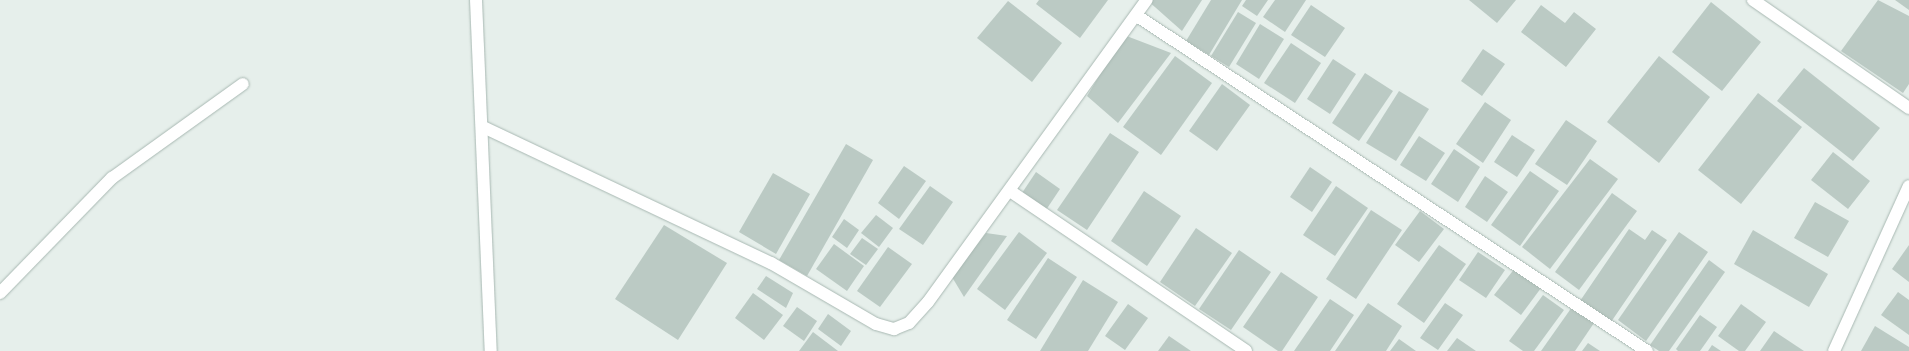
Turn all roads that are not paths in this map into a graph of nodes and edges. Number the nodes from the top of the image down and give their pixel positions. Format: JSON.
{"nodes":[{"id":1,"x":476,"y":0,"type":"edge"},
{"id":2,"x":1147,"y":0,"type":"edge"},
{"id":3,"x":1753,"y":0,"type":"edge"},
{"id":4,"x":1137,"y":16,"type":"junction"},
{"id":5,"x":243,"y":84,"type":"dead end"},
{"id":6,"x":1909,"y":108,"type":"edge"},
{"id":7,"x":483,"y":127,"type":"junction"},
{"id":8,"x":1909,"y":186,"type":"edge"},
{"id":9,"x":1010,"y":191,"type":"junction"},
{"id":10,"x":0,"y":293,"type":"edge"},
{"id":11,"x":1836,"y":350,"type":"edge"},
{"id":12,"x":491,"y":351,"type":"edge"},
{"id":13,"x":1246,"y":351,"type":"edge"},
{"id":14,"x":1647,"y":351,"type":"edge"}],
"edges":[{"from":1,"to":7,"type":"street"},
{"from":2,"to":4,"type":"street"},
{"from":3,"to":6,"type":"street"},
{"from":4,"to":9,"type":"street"},
{"from":4,"to":14,"type":"street"},
{"from":5,"to":10,"type":"street"},
{"from":7,"to":9,"type":"street"},
{"from":7,"to":12,"type":"street"},
{"from":8,"to":11,"type":"street"},
{"from":9,"to":13,"type":"street"}]}
